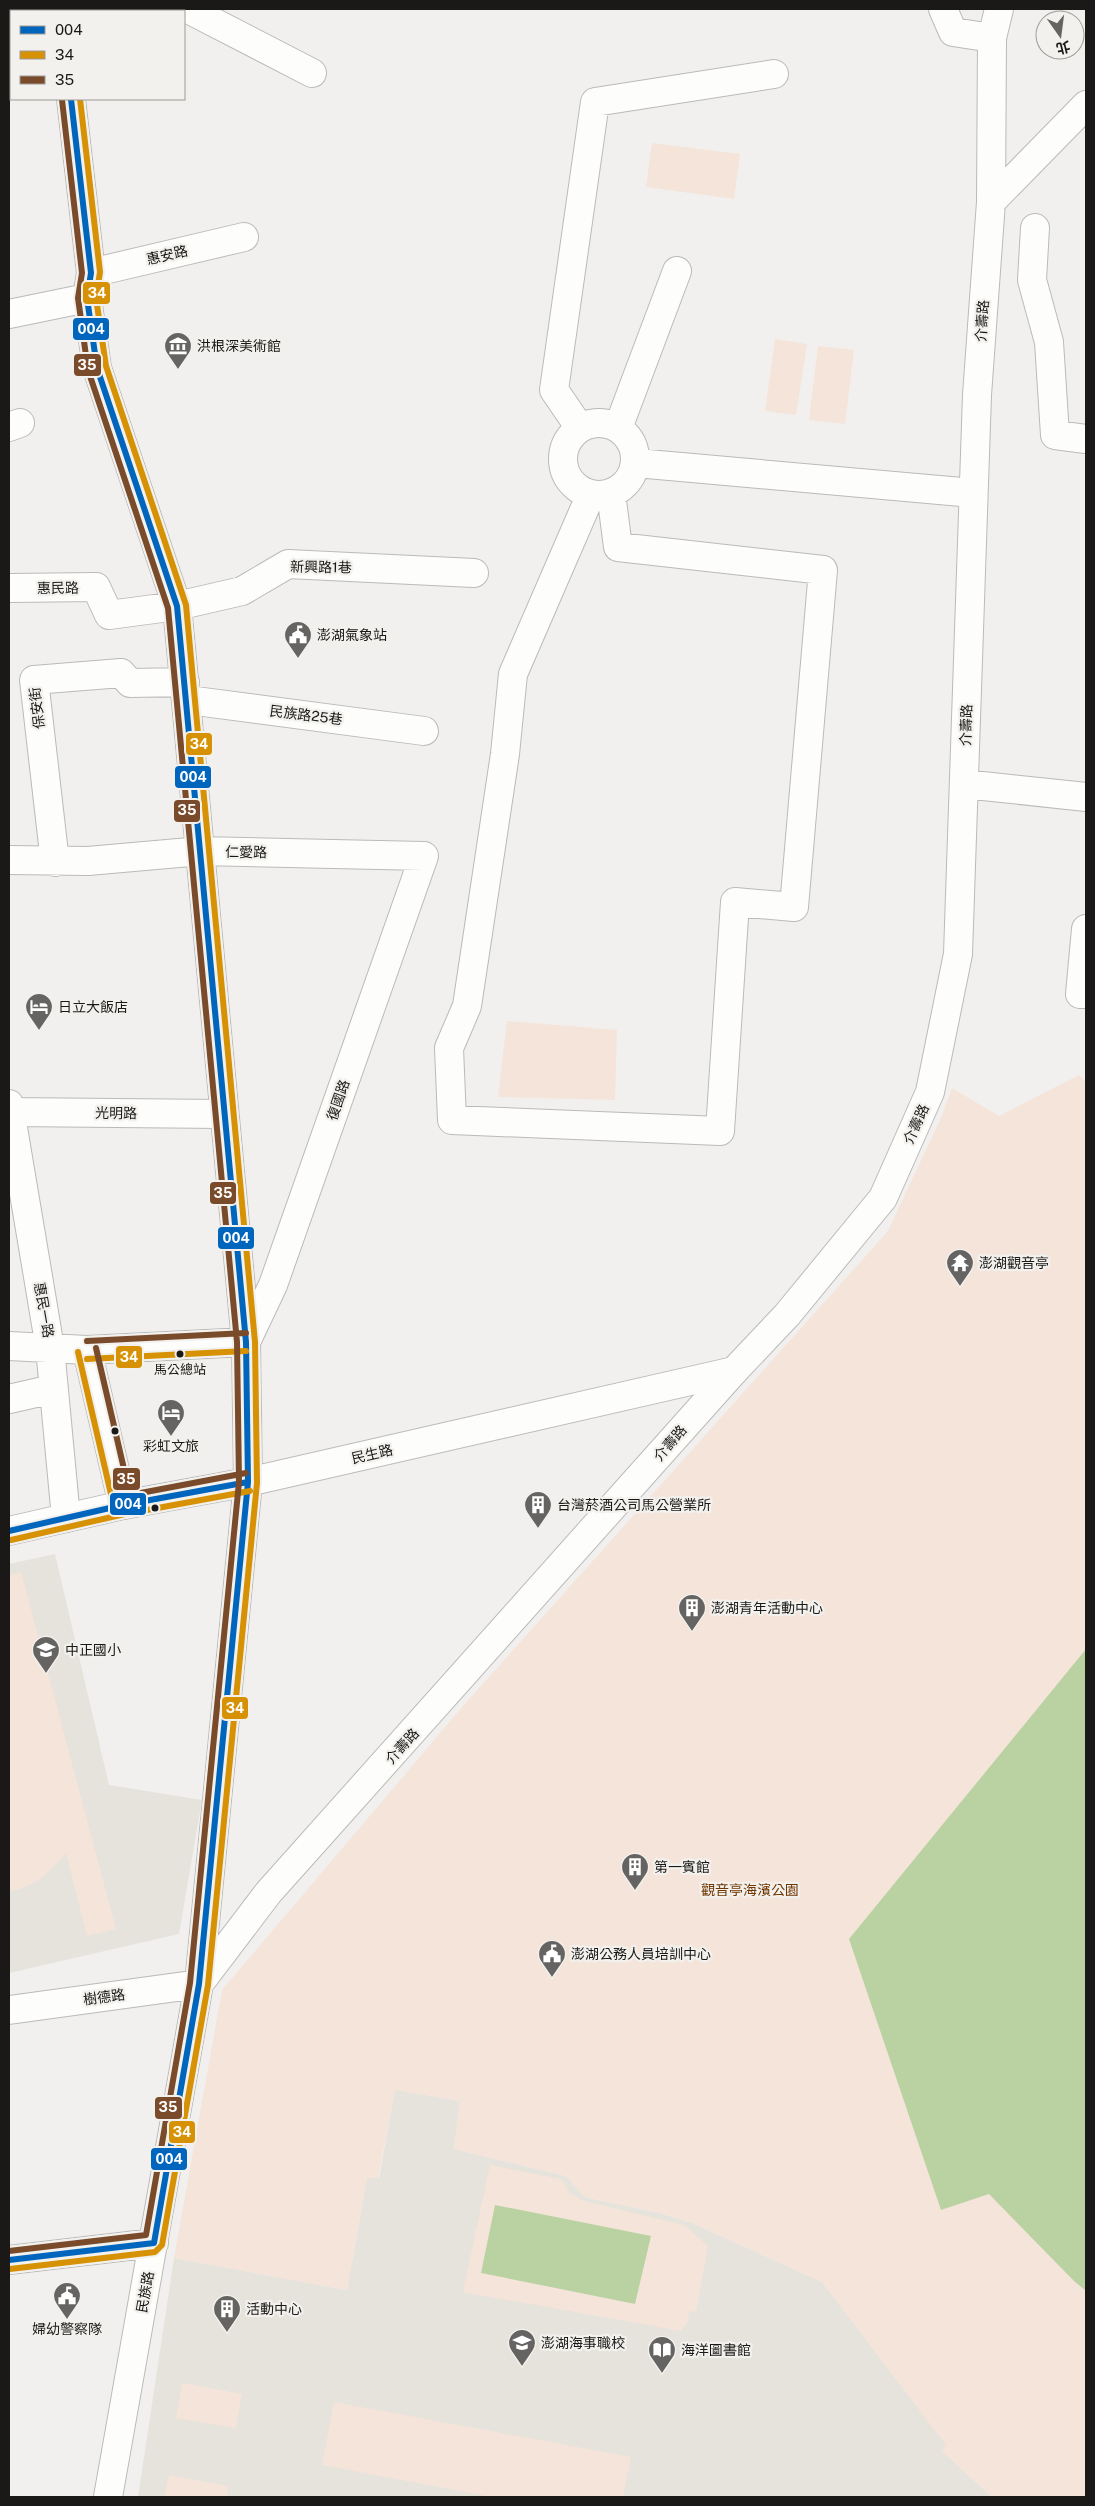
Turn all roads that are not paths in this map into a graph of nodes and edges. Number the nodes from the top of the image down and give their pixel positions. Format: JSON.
{"nodes":[{"id":1,"x":188,"y":9,"type":"edge"},
{"id":2,"x":943,"y":9,"type":"edge"},
{"id":3,"x":999,"y":9,"type":"edge"},
{"id":4,"x":992,"y":38,"type":"junction"},
{"id":5,"x":312,"y":74,"type":"dead end"},
{"id":6,"x":774,"y":74,"type":"dead end"},
{"id":7,"x":71,"y":100,"type":"edge"},
{"id":8,"x":1086,"y":105,"type":"edge"},
{"id":9,"x":991,"y":202,"type":"junction"},
{"id":10,"x":1035,"y":228,"type":"dead end"},
{"id":11,"x":244,"y":237,"type":"dead end"},
{"id":12,"x":677,"y":272,"type":"dead end"},
{"id":13,"x":89,"y":286,"type":"junction"},
{"id":14,"x":9,"y":314,"type":"edge"},
{"id":15,"x":580,"y":428,"type":"junction"},
{"id":16,"x":618,"y":428,"type":"junction"},
{"id":17,"x":1086,"y":439,"type":"edge"},
{"id":18,"x":636,"y":463,"type":"junction"},
{"id":19,"x":974,"y":493,"type":"junction"},
{"id":20,"x":601,"y":494,"type":"junction"},
{"id":21,"x":474,"y":573,"type":"dead end"},
{"id":22,"x":9,"y":588,"type":"edge"},
{"id":23,"x":177,"y":606,"type":"junction"},
{"id":24,"x":186,"y":691,"type":"junction"},
{"id":25,"x":424,"y":730,"type":"dead end"},
{"id":26,"x":964,"y":784,"type":"junction"},
{"id":27,"x":1086,"y":797,"type":"edge"},
{"id":28,"x":201,"y":851,"type":"junction"},
{"id":29,"x":424,"y":856,"type":"joint"},
{"id":30,"x":9,"y":860,"type":"edge"},
{"id":31,"x":55,"y":862,"type":"junction"},
{"id":32,"x":1086,"y":929,"type":"edge"},
{"id":33,"x":1086,"y":994,"type":"edge"},
{"id":34,"x":9,"y":1110,"type":"edge"},
{"id":35,"x":223,"y":1114,"type":"junction"},
{"id":36,"x":246,"y":1342,"type":"junction"},
{"id":37,"x":9,"y":1346,"type":"edge"},
{"id":38,"x":50,"y":1348,"type":"junction"},
{"id":39,"x":87,"y":1350,"type":"junction"},
{"id":40,"x":734,"y":1371,"type":"junction"},
{"id":41,"x":53,"y":1389,"type":"junction"},
{"id":42,"x":9,"y":1399,"type":"edge"},
{"id":43,"x":248,"y":1482,"type":"junction"},
{"id":44,"x":124,"y":1505,"type":"junction"},
{"id":45,"x":66,"y":1518,"type":"junction"},
{"id":46,"x":9,"y":1531,"type":"edge"},
{"id":47,"x":199,"y":1984,"type":"junction"},
{"id":48,"x":9,"y":2010,"type":"edge"},
{"id":49,"x":154,"y":2243,"type":"junction"},
{"id":50,"x":9,"y":2260,"type":"edge"},
{"id":51,"x":108,"y":2497,"type":"edge"}],
"edges":[{"from":1,"to":5,"type":"street"},
{"from":2,"to":4,"type":"street"},
{"from":3,"to":4,"type":"street","name":"介壽路"},
{"from":4,"to":9,"type":"street","name":"介壽路"},
{"from":6,"to":15,"type":"street"},
{"from":7,"to":13,"type":"street","name":"民族路"},
{"from":8,"to":9,"type":"street"},
{"from":9,"to":19,"type":"street","name":"介壽路"},
{"from":10,"to":17,"type":"street"},
{"from":11,"to":13,"type":"street","name":"惠安路"},
{"from":12,"to":16,"type":"street"},
{"from":13,"to":14,"type":"street","name":"惠安路"},
{"from":13,"to":23,"type":"street","name":"民族路"},
{"from":15,"to":16,"type":"street"},
{"from":15,"to":20,"type":"street"},
{"from":16,"to":18,"type":"street"},
{"from":18,"to":19,"type":"street"},
{"from":18,"to":20,"type":"street"},
{"from":19,"to":26,"type":"street","name":"介壽路"},
{"from":20,"to":20,"type":"street"},
{"from":21,"to":23,"type":"street","name":"新興路1巷"},
{"from":22,"to":23,"type":"street","name":"惠民路"},
{"from":23,"to":24,"type":"street","name":"民族路"},
{"from":24,"to":25,"type":"street","name":"民族路25巷"},
{"from":24,"to":28,"type":"street","name":"民族路"},
{"from":24,"to":31,"type":"street","name":"保安街"},
{"from":26,"to":27,"type":"street"},
{"from":26,"to":40,"type":"street","name":"介壽路"},
{"from":28,"to":29,"type":"street","name":"仁愛路"},
{"from":28,"to":31,"type":"street","name":"仁愛路"},
{"from":28,"to":35,"type":"street","name":"民族路"},
{"from":29,"to":36,"type":"street","name":"復國路"},
{"from":30,"to":31,"type":"street","name":"仁愛路"},
{"from":32,"to":33,"type":"street"},
{"from":34,"to":35,"type":"street","name":"光明路"},
{"from":34,"to":38,"type":"street","name":"惠民一路"},
{"from":35,"to":36,"type":"street","name":"民族路"},
{"from":36,"to":39,"type":"street"},
{"from":36,"to":43,"type":"street","name":"民族路"},
{"from":37,"to":38,"type":"street"},
{"from":38,"to":39,"type":"street"},
{"from":38,"to":41,"type":"street","name":"惠民一路"},
{"from":39,"to":44,"type":"street"},
{"from":40,"to":43,"type":"street","name":"民生路"},
{"from":40,"to":47,"type":"street","name":"介壽路"},
{"from":41,"to":42,"type":"street"},
{"from":41,"to":45,"type":"street","name":"惠民一路"},
{"from":43,"to":44,"type":"street","name":"民生路"},
{"from":43,"to":47,"type":"street","name":"民族路"},
{"from":44,"to":45,"type":"street","name":"民生路"},
{"from":45,"to":46,"type":"street","name":"民生路"},
{"from":47,"to":48,"type":"street","name":"樹德路"},
{"from":47,"to":49,"type":"street","name":"民族路"},
{"from":49,"to":50,"type":"street"},
{"from":49,"to":51,"type":"street","name":"民族路"}]}
